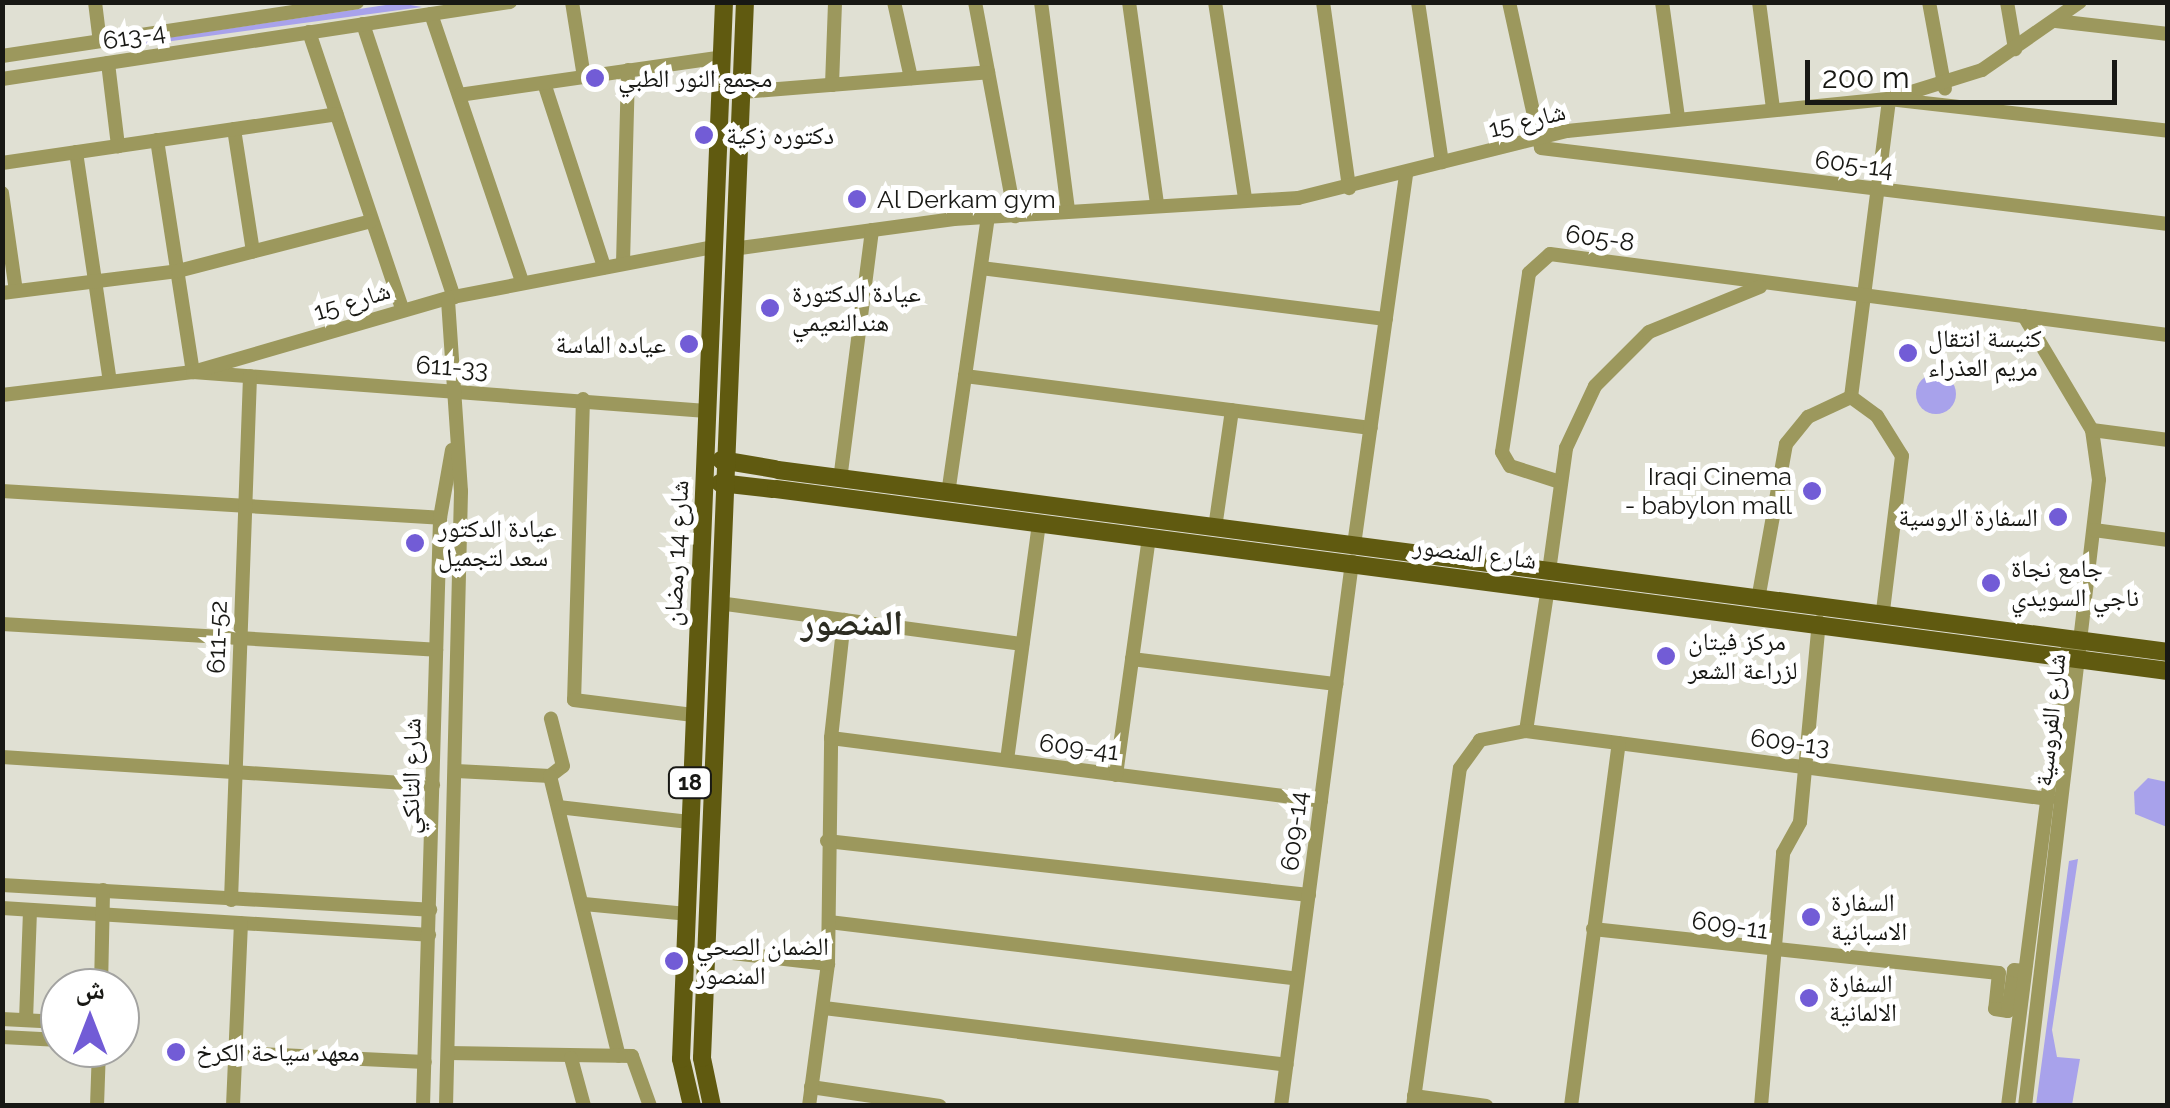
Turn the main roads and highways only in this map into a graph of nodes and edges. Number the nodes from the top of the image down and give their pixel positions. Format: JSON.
{"nodes":[{"id":1,"x":724,"y":2,"type":"edge"},
{"id":2,"x":745,"y":2,"type":"edge"},
{"id":3,"x":706,"y":458,"type":"junction"},
{"id":4,"x":732,"y":462,"type":"junction"},
{"id":5,"x":704,"y":481,"type":"junction"},
{"id":6,"x":730,"y":484,"type":"junction"},
{"id":7,"x":1353,"y":554,"type":"junction"},
{"id":8,"x":1548,"y":579,"type":"junction"},
{"id":9,"x":2168,"y":652,"type":"edge"},
{"id":10,"x":2168,"y":672,"type":"edge"},
{"id":11,"x":692,"y":1106,"type":"edge"},
{"id":12,"x":712,"y":1106,"type":"edge"}],
"edges":[{"from":1,"to":3,"type":"main road","name":"شارع 14 رمضان","number":"18"},
{"from":2,"to":4,"type":"main road","name":"شارع 14 رمضان","number":"18"},
{"from":3,"to":4,"type":"main road","name":"شارع المنصور"},
{"from":3,"to":5,"type":"main road","name":"شارع 14 رمضان","number":"18"},
{"from":4,"to":6,"type":"main road","name":"شارع 14 رمضان","number":"18"},
{"from":4,"to":7,"type":"main road","name":"شارع المنصور"},
{"from":5,"to":6,"type":"main road","name":"شارع المنصور"},
{"from":5,"to":11,"type":"main road","name":"شارع 14 رمضان","number":"18"},
{"from":6,"to":7,"type":"main road","name":"شارع المنصور"},
{"from":6,"to":12,"type":"main road","name":"شارع 14 رمضان","number":"18"},
{"from":7,"to":8,"type":"main road","name":"شارع المنصور"},
{"from":8,"to":9,"type":"main road","name":"شارع المنصور"},
{"from":8,"to":10,"type":"main road","name":"شارع المنصور"}]}
